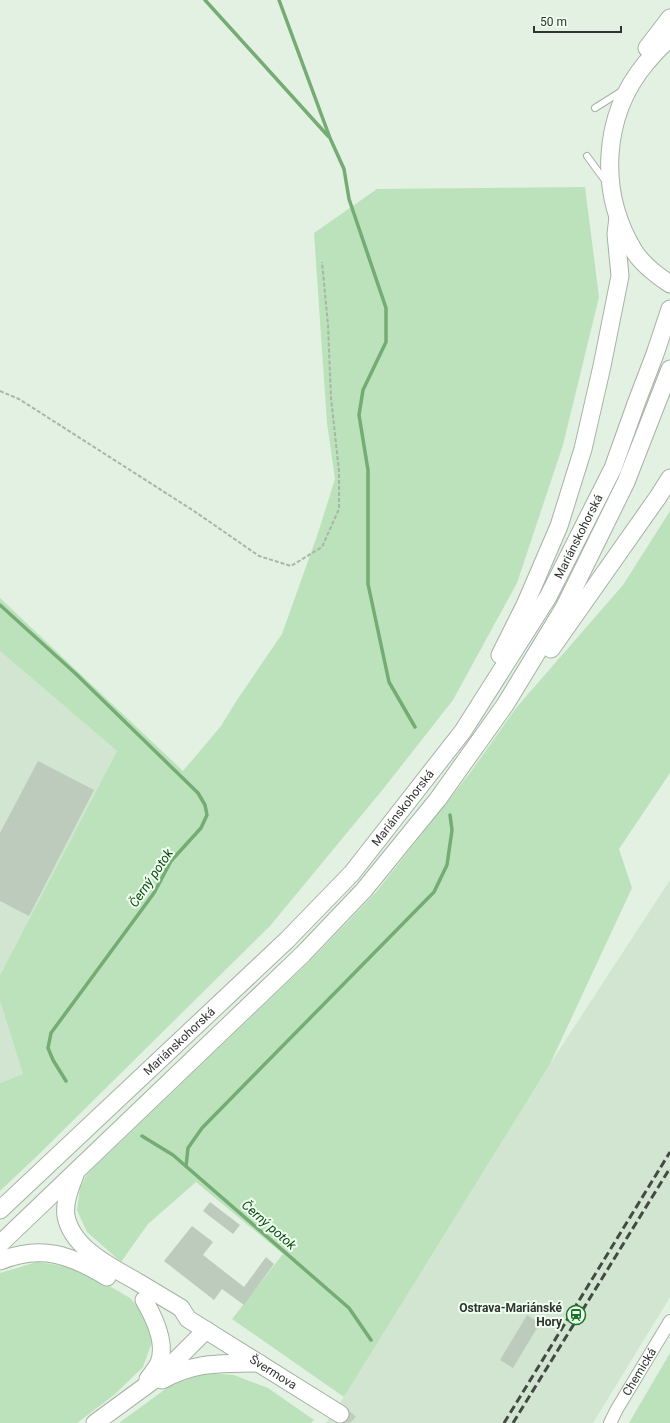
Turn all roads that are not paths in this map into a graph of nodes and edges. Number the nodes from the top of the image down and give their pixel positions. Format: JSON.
{"nodes":[{"id":1,"x":670,"y":18,"type":"edge"},
{"id":2,"x":670,"y":39,"type":"edge"},
{"id":3,"x":633,"y":81,"type":"junction"},
{"id":4,"x":595,"y":108,"type":"dead end"},
{"id":5,"x":587,"y":156,"type":"dead end"},
{"id":6,"x":611,"y":189,"type":"junction"},
{"id":7,"x":618,"y":217,"type":"junction"},
{"id":8,"x":664,"y":280,"type":"edge"},
{"id":9,"x":670,"y":309,"type":"edge"},
{"id":10,"x":670,"y":369,"type":"edge"},
{"id":11,"x":670,"y":478,"type":"edge"},
{"id":12,"x":505,"y":704,"type":"junction"},
{"id":13,"x":463,"y":731,"type":"junction"},
{"id":14,"x":77,"y":1171,"type":"junction"},
{"id":15,"x":17,"y":1194,"type":"junction"},
{"id":16,"x":0,"y":1204,"type":"edge"},
{"id":17,"x":0,"y":1210,"type":"edge"},
{"id":18,"x":0,"y":1244,"type":"edge"},
{"id":19,"x":0,"y":1262,"type":"edge"},
{"id":20,"x":144,"y":1300,"type":"junction"},
{"id":21,"x":188,"y":1319,"type":"junction"},
{"id":22,"x":670,"y":1321,"type":"edge"},
{"id":23,"x":206,"y":1330,"type":"junction"},
{"id":24,"x":259,"y":1363,"type":"junction"},
{"id":25,"x":135,"y":1394,"type":"junction"},
{"id":26,"x":340,"y":1414,"type":"tunnel mouth"},
{"id":27,"x":95,"y":1423,"type":"edge"},
{"id":28,"x":610,"y":1423,"type":"edge"}],
"edges":[{"from":1,"to":3,"type":"main road"},
{"from":2,"to":3,"type":"main road"},
{"from":3,"to":4,"type":"lane"},
{"from":3,"to":6,"type":"main road"},
{"from":5,"to":6,"type":"lane"},
{"from":6,"to":7,"type":"main road"},
{"from":7,"to":8,"type":"main road"},
{"from":7,"to":13,"type":"main road"},
{"from":9,"to":13,"type":"main road","name":"Mariánskohorská"},
{"from":10,"to":12,"type":"main road","name":"Mariánskohorská"},
{"from":11,"to":12,"type":"main road"},
{"from":12,"to":14,"type":"main road","name":"Mariánskohorská"},
{"from":13,"to":15,"type":"main road","name":"Mariánskohorská"},
{"from":14,"to":18,"type":"main road","name":"Mariánskohorská"},
{"from":14,"to":21,"type":"main road"},
{"from":15,"to":16,"type":"main road"},
{"from":15,"to":17,"type":"main road","name":"Mariánskohorská"},
{"from":19,"to":20,"type":"main road"},
{"from":20,"to":21,"type":"main road"},
{"from":20,"to":25,"type":"main road"},
{"from":21,"to":23,"type":"main road","name":"Švermova"},
{"from":22,"to":28,"type":"street","name":"Chemická"},
{"from":23,"to":24,"type":"main road","name":"Švermova"},
{"from":23,"to":25,"type":"main road"},
{"from":24,"to":25,"type":"main road"},
{"from":24,"to":26,"type":"main road","name":"Švermova"},
{"from":25,"to":27,"type":"main road"}]}
